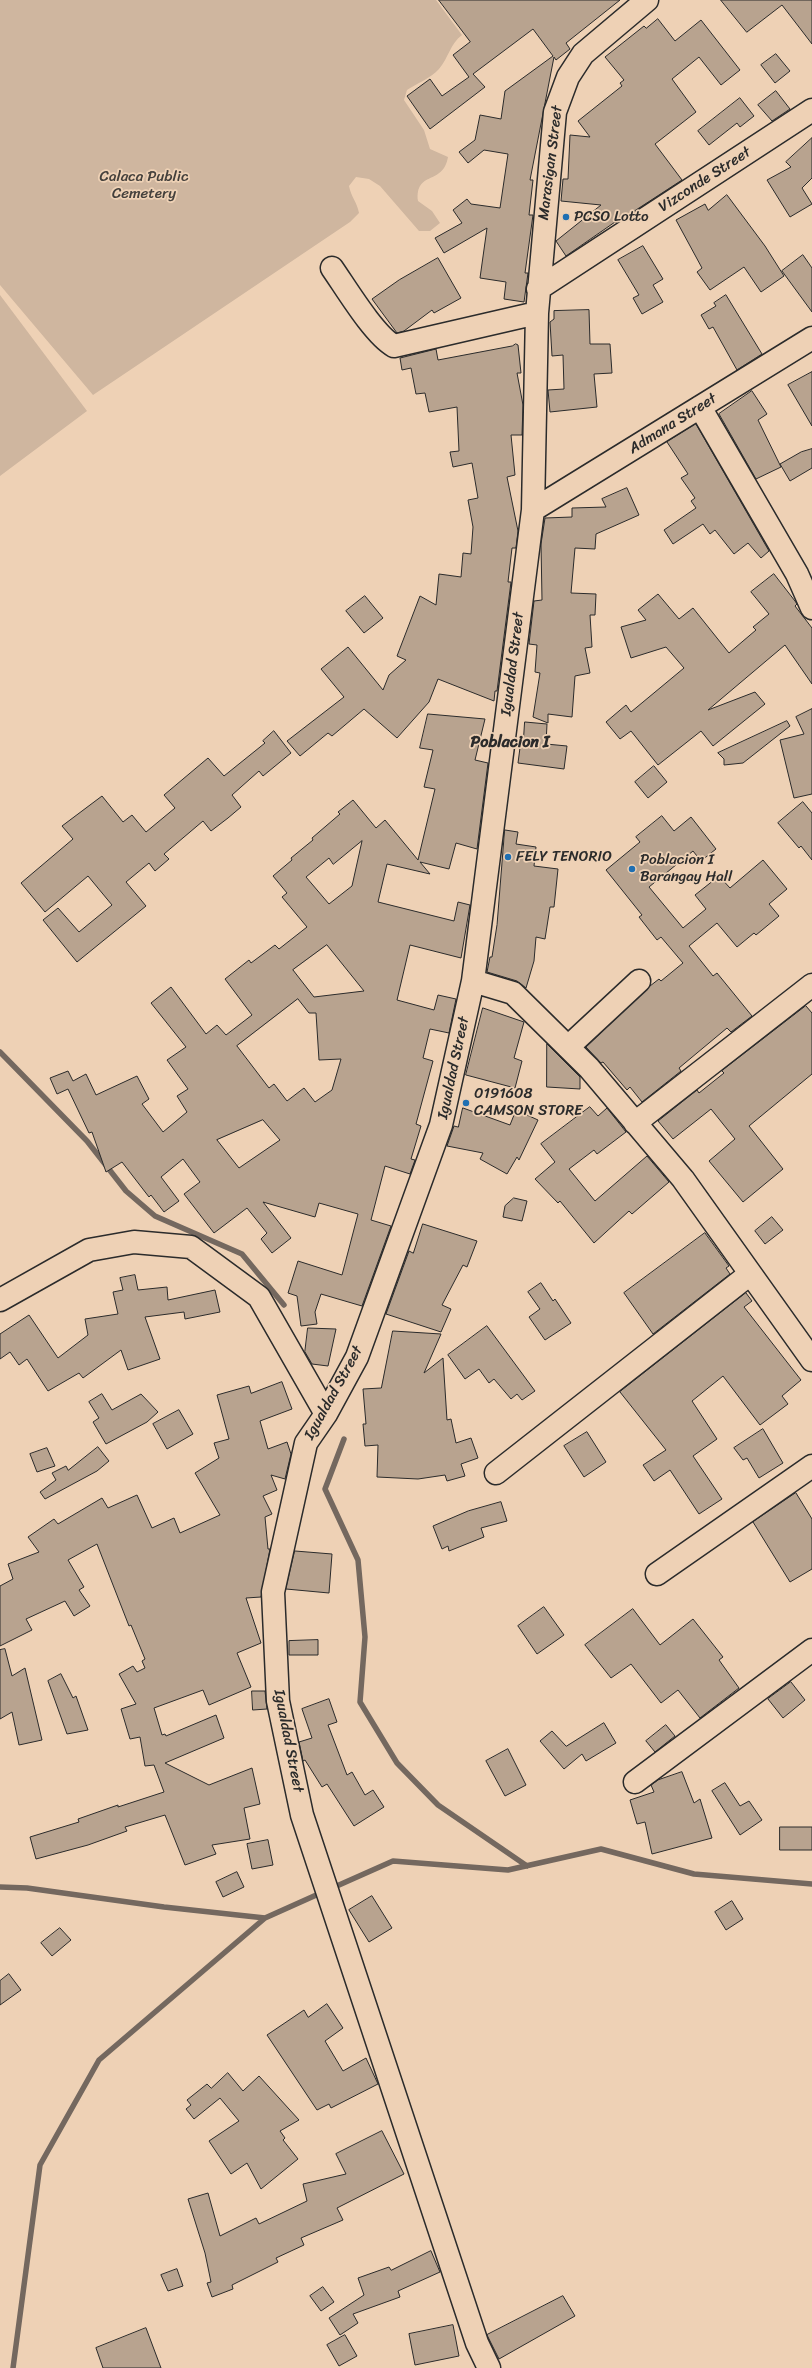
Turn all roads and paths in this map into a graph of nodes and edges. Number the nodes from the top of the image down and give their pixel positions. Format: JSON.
{"nodes":[{"id":1,"x":647,"y":0,"type":"edge"},
{"id":2,"x":812,"y":110,"type":"edge"},
{"id":3,"x":332,"y":268,"type":"dead end"},
{"id":4,"x":538,"y":290,"type":"junction"},
{"id":5,"x":537,"y":313,"type":"junction"},
{"id":6,"x":812,"y":338,"type":"edge"},
{"id":7,"x":700,"y":407,"type":"junction"},
{"id":8,"x":533,"y":510,"type":"junction"},
{"id":9,"x":812,"y":608,"type":"edge"},
{"id":10,"x":473,"y":981,"type":"junction"},
{"id":11,"x":640,"y":981,"type":"dead end"},
{"id":12,"x":812,"y":985,"type":"edge"},
{"id":13,"x":568,"y":1048,"type":"junction"},
{"id":14,"x":635,"y":1123,"type":"junction"},
{"id":15,"x":750,"y":1274,"type":"junction"},
{"id":16,"x":0,"y":1300,"type":"edge"},
{"id":17,"x":812,"y":1360,"type":"edge"},
{"id":18,"x":326,"y":1414,"type":"junction"},
{"id":19,"x":812,"y":1466,"type":"edge"},
{"id":20,"x":496,"y":1473,"type":"dead end"},
{"id":21,"x":657,"y":1574,"type":"dead end"},
{"id":22,"x":812,"y":1650,"type":"edge"},
{"id":23,"x":635,"y":1782,"type":"dead end"},
{"id":24,"x":489,"y":2368,"type":"edge"}],
"edges":[{"from":1,"to":4,"type":"street","name":"Marasigan Street"},
{"from":2,"to":4,"type":"street","name":"Vizconde Street"},
{"from":3,"to":5,"type":"street"},
{"from":4,"to":5,"type":"street","name":"Igualdad Street"},
{"from":5,"to":8,"type":"street","name":"Igualdad Street"},
{"from":6,"to":7,"type":"street","name":"Admana Street"},
{"from":7,"to":8,"type":"street","name":"Admana Street"},
{"from":7,"to":9,"type":"street"},
{"from":8,"to":10,"type":"street","name":"Igualdad Street"},
{"from":10,"to":13,"type":"street"},
{"from":10,"to":18,"type":"street","name":"Igualdad Street"},
{"from":11,"to":13,"type":"street"},
{"from":12,"to":14,"type":"street"},
{"from":13,"to":14,"type":"street"},
{"from":14,"to":15,"type":"street"},
{"from":15,"to":17,"type":"street"},
{"from":15,"to":20,"type":"street"},
{"from":16,"to":18,"type":"street"},
{"from":18,"to":24,"type":"street","name":"Igualdad Street"},
{"from":19,"to":21,"type":"street"},
{"from":22,"to":23,"type":"street"}]}
